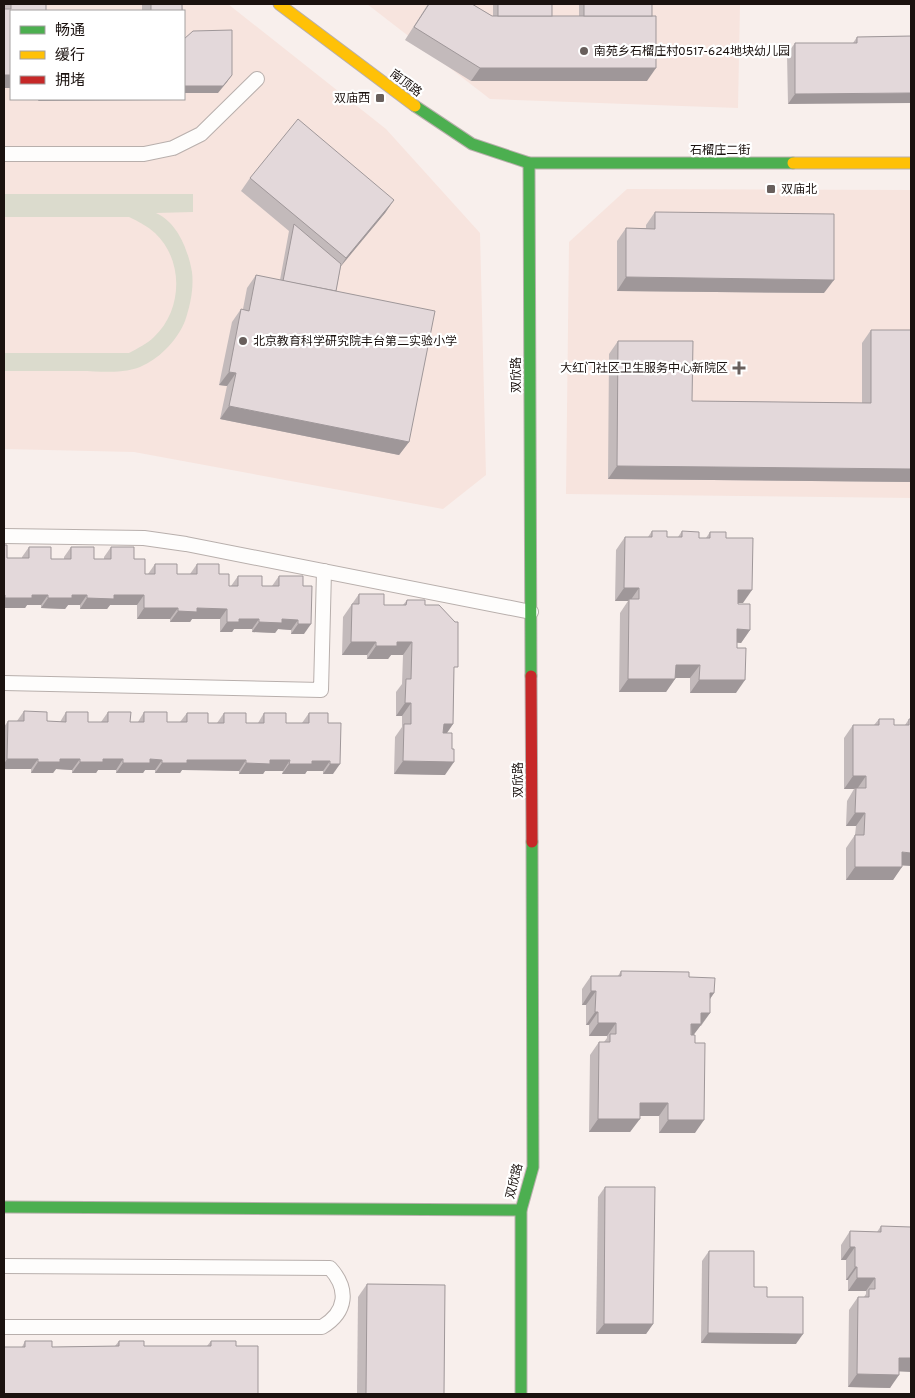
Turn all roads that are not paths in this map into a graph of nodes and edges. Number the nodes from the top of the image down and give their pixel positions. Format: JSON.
{"nodes":[{"id":1,"x":279,"y":4,"type":"edge"},
{"id":2,"x":257,"y":79,"type":"dead end"},
{"id":3,"x":4,"y":154,"type":"edge"},
{"id":4,"x":529,"y":164,"type":"junction"},
{"id":5,"x":911,"y":164,"type":"edge"},
{"id":6,"x":4,"y":536,"type":"edge"},
{"id":7,"x":324,"y":571,"type":"junction"},
{"id":8,"x":531,"y":612,"type":"junction"},
{"id":9,"x":4,"y":683,"type":"edge"},
{"id":10,"x":4,"y":1207,"type":"edge"},
{"id":11,"x":521,"y":1210,"type":"junction"},
{"id":12,"x":4,"y":1266,"type":"edge"},
{"id":13,"x":4,"y":1327,"type":"edge"},
{"id":14,"x":521,"y":1394,"type":"edge"}],
"edges":[{"from":1,"to":4,"type":"street","name":"南顶路"},
{"from":2,"to":3,"type":"lane"},
{"from":4,"to":5,"type":"street","name":"石榴庄二街"},
{"from":4,"to":8,"type":"street","name":"双欣路"},
{"from":6,"to":7,"type":"lane"},
{"from":7,"to":8,"type":"lane"},
{"from":7,"to":9,"type":"lane"},
{"from":8,"to":11,"type":"street","name":"双欣路"},
{"from":10,"to":11,"type":"street"},
{"from":11,"to":14,"type":"street","name":"双欣路"},
{"from":12,"to":13,"type":"lane"}]}
